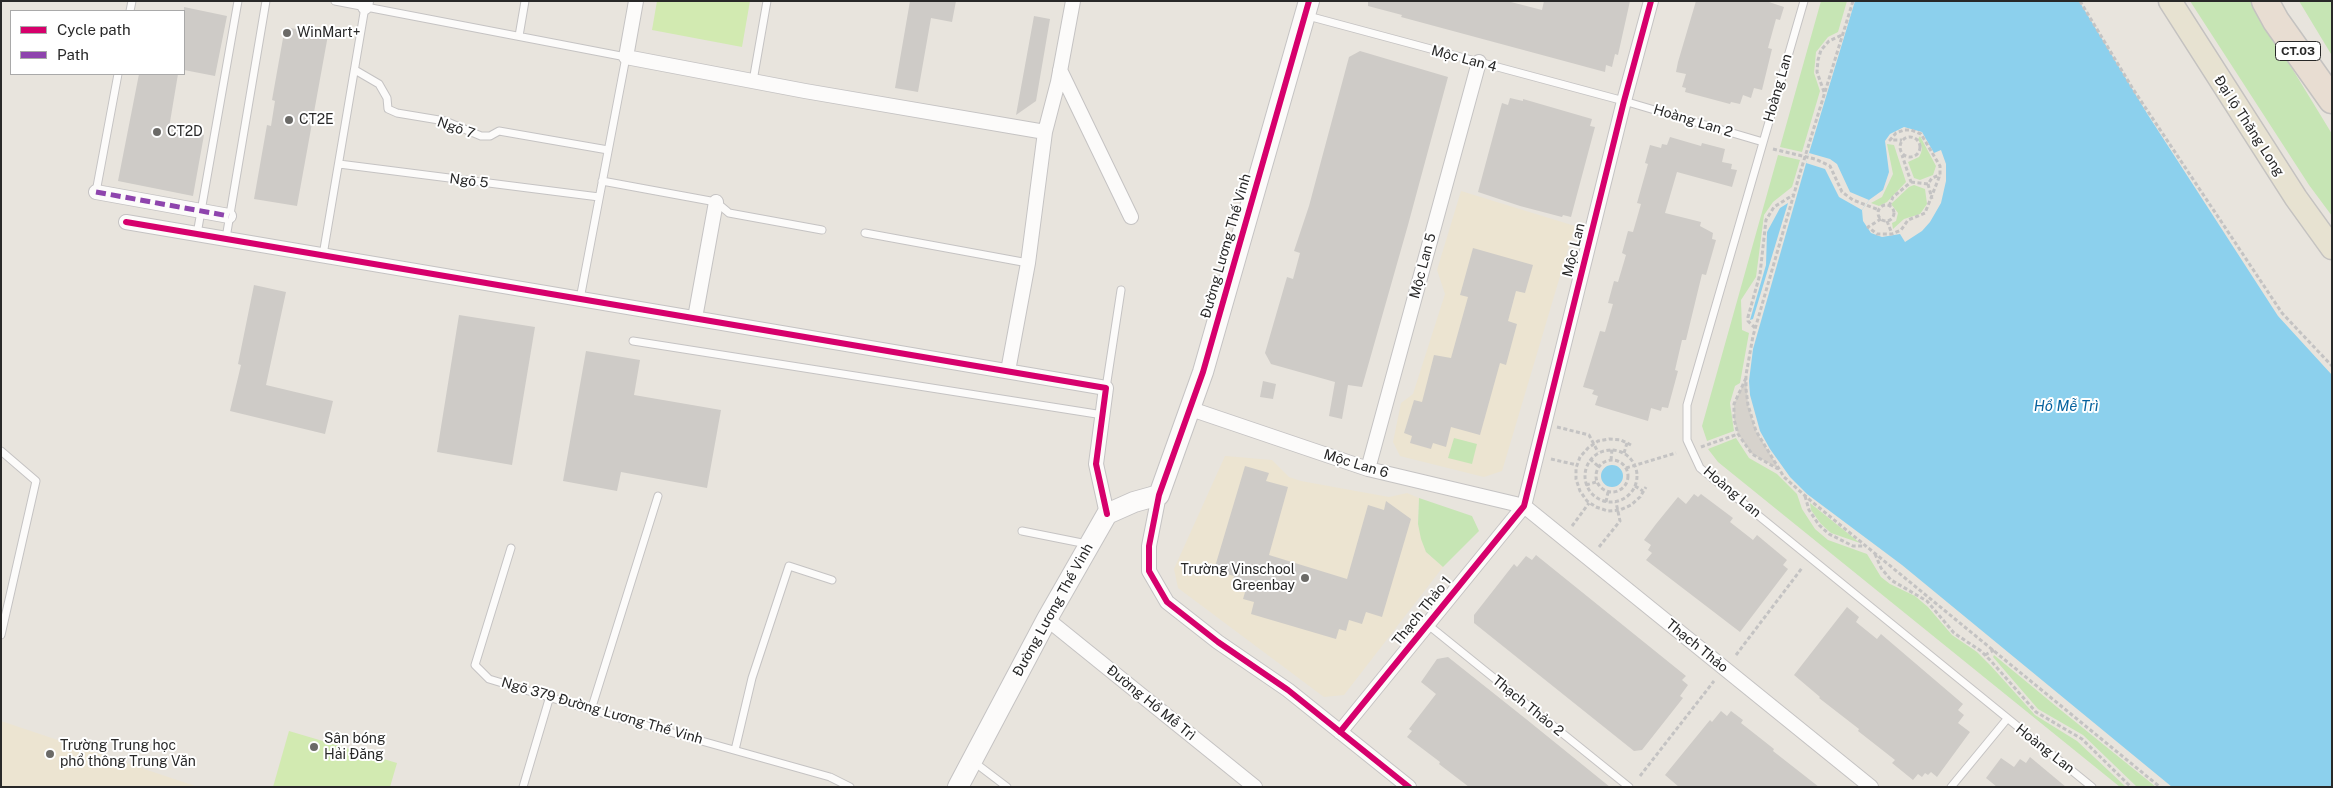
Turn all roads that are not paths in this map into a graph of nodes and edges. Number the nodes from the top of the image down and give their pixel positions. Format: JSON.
{"nodes":[{"id":1,"x":238,"y":1,"type":"edge"},
{"id":2,"x":266,"y":1,"type":"edge"},
{"id":3,"x":335,"y":1,"type":"edge"},
{"id":4,"x":526,"y":1,"type":"edge"},
{"id":5,"x":636,"y":1,"type":"edge"},
{"id":6,"x":768,"y":1,"type":"edge"},
{"id":7,"x":1073,"y":1,"type":"edge"},
{"id":8,"x":1651,"y":1,"type":"edge"},
{"id":9,"x":1804,"y":1,"type":"edge"},
{"id":10,"x":2170,"y":1,"type":"edge"},
{"id":11,"x":2265,"y":1,"type":"edge"},
{"id":12,"x":366,"y":4,"type":"edge"},
{"id":13,"x":1307,"y":8,"type":"edge"},
{"id":14,"x":519,"y":36,"type":"junction"},
{"id":15,"x":626,"y":57,"type":"junction"},
{"id":16,"x":1479,"y":62,"type":"junction"},
{"id":17,"x":355,"y":70,"type":"junction"},
{"id":18,"x":1060,"y":70,"type":"junction"},
{"id":19,"x":118,"y":75,"type":"edge"},
{"id":20,"x":753,"y":81,"type":"junction"},
{"id":21,"x":2332,"y":100,"type":"edge"},
{"id":22,"x":1624,"y":101,"type":"junction"},
{"id":23,"x":1045,"y":132,"type":"junction"},
{"id":24,"x":1763,"y":142,"type":"junction"},
{"id":25,"x":608,"y":150,"type":"junction"},
{"id":26,"x":339,"y":164,"type":"junction"},
{"id":27,"x":602,"y":181,"type":"junction"},
{"id":28,"x":96,"y":192,"type":"joint"},
{"id":29,"x":599,"y":197,"type":"junction"},
{"id":30,"x":716,"y":202,"type":"junction"},
{"id":31,"x":201,"y":211,"type":"junction"},
{"id":32,"x":230,"y":216,"type":"junction"},
{"id":33,"x":1131,"y":216,"type":"dead end"},
{"id":34,"x":126,"y":222,"type":"dead end"},
{"id":35,"x":822,"y":230,"type":"dead end"},
{"id":36,"x":866,"y":233,"type":"dead end"},
{"id":37,"x":197,"y":234,"type":"junction"},
{"id":38,"x":226,"y":238,"type":"junction"},
{"id":39,"x":2332,"y":248,"type":"edge"},
{"id":40,"x":323,"y":255,"type":"junction"},
{"id":41,"x":1028,"y":262,"type":"junction"},
{"id":42,"x":1121,"y":290,"type":"dead end"},
{"id":43,"x":580,"y":299,"type":"junction"},
{"id":44,"x":695,"y":318,"type":"junction"},
{"id":45,"x":633,"y":341,"type":"dead end"},
{"id":46,"x":1008,"y":371,"type":"junction"},
{"id":47,"x":1106,"y":388,"type":"junction"},
{"id":48,"x":1191,"y":408,"type":"junction"},
{"id":49,"x":1103,"y":415,"type":"junction"},
{"id":50,"x":1,"y":451,"type":"edge"},
{"id":51,"x":1368,"y":469,"type":"junction"},
{"id":52,"x":1159,"y":495,"type":"junction"},
{"id":53,"x":658,"y":496,"type":"dead end"},
{"id":54,"x":1524,"y":506,"type":"junction"},
{"id":55,"x":1107,"y":514,"type":"junction"},
{"id":56,"x":1022,"y":531,"type":"dead end"},
{"id":57,"x":1090,"y":545,"type":"junction"},
{"id":58,"x":511,"y":548,"type":"dead end"},
{"id":59,"x":832,"y":580,"type":"dead end"},
{"id":60,"x":1047,"y":618,"type":"junction"},
{"id":61,"x":1427,"y":624,"type":"junction"},
{"id":62,"x":1,"y":635,"type":"edge"},
{"id":63,"x":550,"y":696,"type":"junction"},
{"id":64,"x":591,"y":710,"type":"junction"},
{"id":65,"x":2007,"y":719,"type":"junction"},
{"id":66,"x":1340,"y":732,"type":"junction"},
{"id":67,"x":735,"y":750,"type":"junction"},
{"id":68,"x":972,"y":760,"type":"junction"},
{"id":69,"x":523,"y":787,"type":"edge"},
{"id":70,"x":850,"y":787,"type":"edge"},
{"id":71,"x":958,"y":787,"type":"edge"},
{"id":72,"x":1007,"y":787,"type":"edge"},
{"id":73,"x":1255,"y":787,"type":"edge"},
{"id":74,"x":1409,"y":787,"type":"edge"},
{"id":75,"x":1629,"y":787,"type":"edge"},
{"id":76,"x":1871,"y":787,"type":"edge"},
{"id":77,"x":1951,"y":787,"type":"edge"},
{"id":78,"x":2092,"y":787,"type":"edge"}],
"edges":[{"from":1,"to":31,"type":"lane"},
{"from":2,"to":32,"type":"lane"},
{"from":3,"to":12,"type":"lane"},
{"from":4,"to":14,"type":"lane"},
{"from":5,"to":15,"type":"street"},
{"from":6,"to":20,"type":"lane"},
{"from":7,"to":18,"type":"street"},
{"from":8,"to":22,"type":"street","name":"Mộc Lan"},
{"from":9,"to":24,"type":"lane","name":"Hoàng Lan"},
{"from":10,"to":39,"type":"main road","name":"Đại lộ Thăng Long"},
{"from":11,"to":21,"type":"highway","number":"CT.03"},
{"from":12,"to":14,"type":"lane"},
{"from":12,"to":17,"type":"lane"},
{"from":13,"to":16,"type":"lane","name":"Mộc Lan 4"},
{"from":13,"to":48,"type":"street","name":"Đường Lương Thế Vinh"},
{"from":14,"to":15,"type":"lane"},
{"from":15,"to":20,"type":"street"},
{"from":15,"to":25,"type":"lane"},
{"from":16,"to":22,"type":"lane","name":"Mộc Lan 4"},
{"from":16,"to":51,"type":"street","name":"Mộc Lan 5"},
{"from":17,"to":25,"type":"lane","name":"Ngõ 7"},
{"from":17,"to":26,"type":"lane"},
{"from":18,"to":23,"type":"street"},
{"from":18,"to":33,"type":"street"},
{"from":19,"to":28,"type":"lane"},
{"from":20,"to":23,"type":"street"},
{"from":22,"to":24,"type":"lane","name":"Hoàng Lan 2"},
{"from":22,"to":54,"type":"street","name":"Mộc Lan"},
{"from":23,"to":41,"type":"street"},
{"from":24,"to":65,"type":"lane","name":"Hoàng Lan"},
{"from":25,"to":27,"type":"lane"},
{"from":26,"to":29,"type":"lane","name":"Ngõ 5"},
{"from":26,"to":40,"type":"lane"},
{"from":27,"to":29,"type":"lane"},
{"from":27,"to":30,"type":"lane"},
{"from":28,"to":31,"type":"street"},
{"from":29,"to":43,"type":"lane"},
{"from":30,"to":35,"type":"lane"},
{"from":30,"to":44,"type":"street"},
{"from":31,"to":32,"type":"street"},
{"from":31,"to":37,"type":"lane"},
{"from":32,"to":38,"type":"lane"},
{"from":34,"to":37,"type":"street"},
{"from":36,"to":41,"type":"lane"},
{"from":37,"to":38,"type":"street"},
{"from":38,"to":40,"type":"street"},
{"from":40,"to":43,"type":"street"},
{"from":41,"to":46,"type":"street"},
{"from":42,"to":47,"type":"lane"},
{"from":43,"to":44,"type":"street"},
{"from":44,"to":46,"type":"street"},
{"from":45,"to":49,"type":"lane"},
{"from":46,"to":47,"type":"street"},
{"from":47,"to":49,"type":"street"},
{"from":48,"to":51,"type":"street","name":"Mộc Lan 6"},
{"from":48,"to":52,"type":"street","name":"Đường Lương Thế Vinh"},
{"from":49,"to":55,"type":"street"},
{"from":50,"to":62,"type":"lane"},
{"from":51,"to":54,"type":"street","name":"Mộc Lan 6"},
{"from":52,"to":55,"type":"street"},
{"from":52,"to":66,"type":"street"},
{"from":53,"to":64,"type":"lane"},
{"from":54,"to":61,"type":"street","name":"Thạch Thảo 1"},
{"from":54,"to":76,"type":"street","name":"Thạch Thảo"},
{"from":55,"to":57,"type":"street","name":"Đường Lương Thế Vinh"},
{"from":56,"to":57,"type":"lane"},
{"from":57,"to":60,"type":"street","name":"Đường Lương Thế Vinh"},
{"from":58,"to":63,"type":"lane","name":"Ngõ 379 Đường Lương Thế Vinh"},
{"from":59,"to":67,"type":"lane"},
{"from":60,"to":68,"type":"street","name":"Đường Lương Thế Vinh"},
{"from":60,"to":73,"type":"street","name":"Đường Hồ Mễ Trì"},
{"from":61,"to":66,"type":"street","name":"Thạch Thảo 1"},
{"from":61,"to":75,"type":"lane","name":"Thạch Thảo 2"},
{"from":63,"to":64,"type":"lane","name":"Ngõ 379 Đường Lương Thế Vinh"},
{"from":63,"to":69,"type":"lane"},
{"from":64,"to":67,"type":"lane","name":"Ngõ 379 Đường Lương Thế Vinh"},
{"from":65,"to":77,"type":"lane"},
{"from":65,"to":78,"type":"lane","name":"Hoàng Lan"},
{"from":66,"to":74,"type":"street"},
{"from":67,"to":70,"type":"lane","name":"Ngõ 379 Đường Lương Thế Vinh"},
{"from":68,"to":71,"type":"street","name":"Đường Lương Thế Vinh"},
{"from":68,"to":72,"type":"lane"}]}
